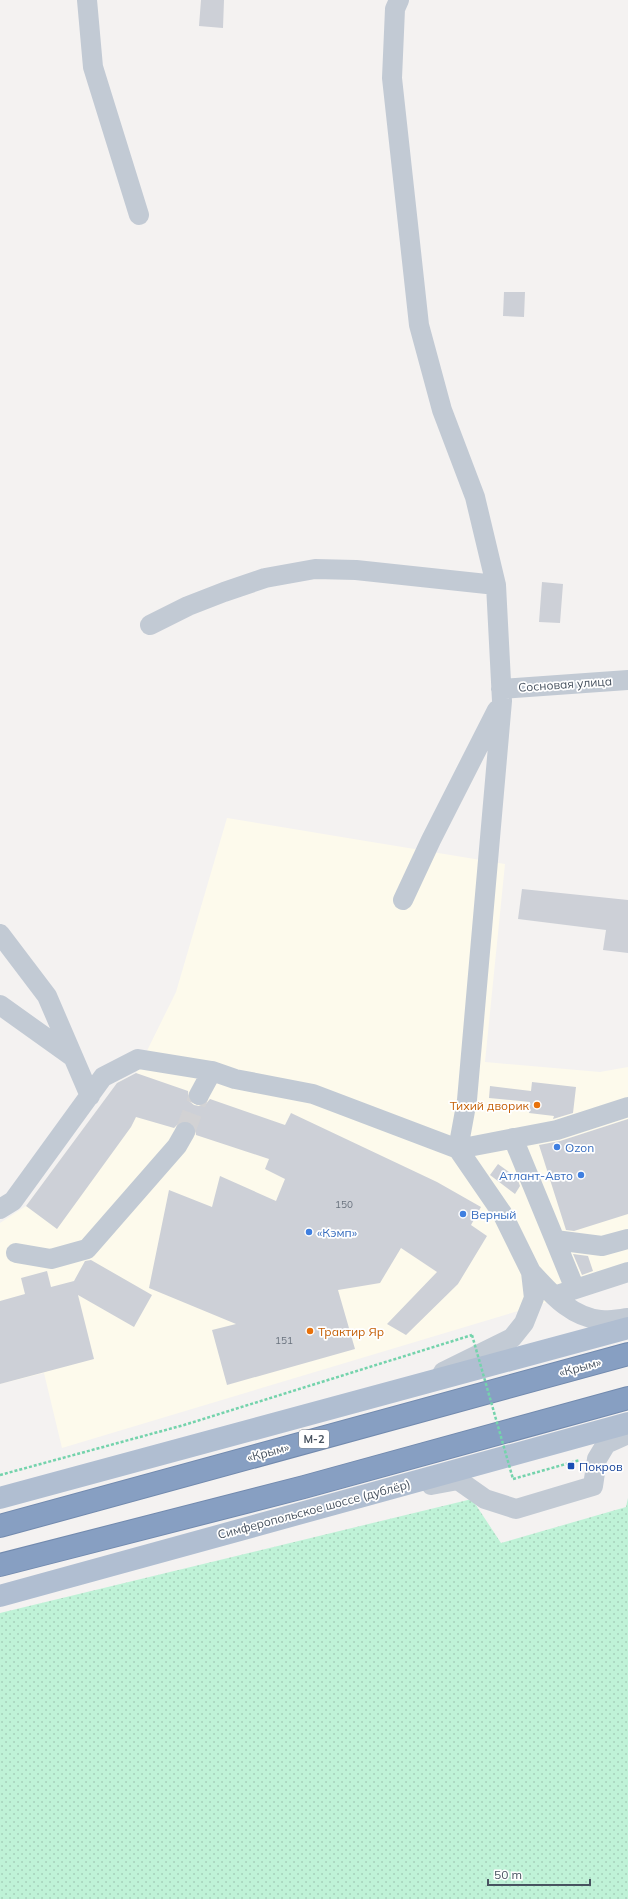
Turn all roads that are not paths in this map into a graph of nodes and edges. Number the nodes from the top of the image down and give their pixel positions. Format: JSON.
{"nodes":[{"id":1,"x":86,"y":0,"type":"edge"},
{"id":2,"x":399,"y":0,"type":"edge"},
{"id":3,"x":139,"y":215,"type":"dead end"},
{"id":4,"x":496,"y":585,"type":"junction"},
{"id":5,"x":150,"y":625,"type":"dead end"},
{"id":6,"x":628,"y":680,"type":"edge"},
{"id":7,"x":501,"y":695,"type":"junction"},
{"id":8,"x":403,"y":900,"type":"dead end"},
{"id":9,"x":0,"y":934,"type":"edge"},
{"id":10,"x":0,"y":1005,"type":"edge"},
{"id":11,"x":73,"y":1057,"type":"junction"},
{"id":12,"x":212,"y":1071,"type":"junction"},
{"id":13,"x":199,"y":1095,"type":"tunnel mouth"},
{"id":14,"x":90,"y":1096,"type":"junction"},
{"id":15,"x":628,"y":1107,"type":"edge"},
{"id":16,"x":185,"y":1132,"type":"tunnel mouth"},
{"id":17,"x":513,"y":1138,"type":"junction"},
{"id":18,"x":458,"y":1149,"type":"junction"},
{"id":19,"x":0,"y":1209,"type":"edge"},
{"id":20,"x":555,"y":1240,"type":"junction"},
{"id":21,"x":628,"y":1240,"type":"edge"},
{"id":22,"x":605,"y":1246,"type":"junction"},
{"id":23,"x":16,"y":1253,"type":"dead end"},
{"id":24,"x":531,"y":1272,"type":"junction"},
{"id":25,"x":622,"y":1274,"type":"edge"},
{"id":26,"x":575,"y":1289,"type":"junction"},
{"id":27,"x":554,"y":1296,"type":"junction"},
{"id":28,"x":628,"y":1318,"type":"edge"},
{"id":29,"x":628,"y":1328,"type":"edge"},
{"id":30,"x":628,"y":1354,"type":"edge"},
{"id":31,"x":414,"y":1387,"type":"junction"},
{"id":32,"x":628,"y":1398,"type":"edge"},
{"id":33,"x":628,"y":1423,"type":"edge"},
{"id":34,"x":628,"y":1434,"type":"edge"},
{"id":35,"x":370,"y":1494,"type":"junction"},
{"id":36,"x":0,"y":1498,"type":"edge"},
{"id":37,"x":0,"y":1526,"type":"edge"},
{"id":38,"x":0,"y":1565,"type":"edge"},
{"id":39,"x":0,"y":1596,"type":"edge"}],
"edges":[{"from":1,"to":3,"type":"street"},
{"from":2,"to":4,"type":"street"},
{"from":4,"to":5,"type":"street"},
{"from":4,"to":7,"type":"street"},
{"from":6,"to":7,"type":"street","name":"Сосновая улица"},
{"from":7,"to":8,"type":"street"},
{"from":7,"to":18,"type":"street"},
{"from":9,"to":11,"type":"street"},
{"from":10,"to":11,"type":"street"},
{"from":11,"to":14,"type":"street"},
{"from":12,"to":13,"type":"street"},
{"from":12,"to":14,"type":"street"},
{"from":12,"to":18,"type":"street"},
{"from":14,"to":19,"type":"street"},
{"from":15,"to":17,"type":"street"},
{"from":16,"to":23,"type":"street"},
{"from":17,"to":18,"type":"street"},
{"from":17,"to":20,"type":"street"},
{"from":18,"to":24,"type":"street"},
{"from":20,"to":22,"type":"street"},
{"from":20,"to":26,"type":"street"},
{"from":21,"to":22,"type":"street"},
{"from":22,"to":25,"type":"street"},
{"from":24,"to":27,"type":"street"},
{"from":24,"to":31,"type":"street"},
{"from":25,"to":26,"type":"street"},
{"from":26,"to":27,"type":"street"},
{"from":27,"to":28,"type":"street"},
{"from":29,"to":31,"type":"main road"},
{"from":30,"to":37,"type":"highway","name":"«Крым»","number":"М-2"},
{"from":31,"to":36,"type":"main road"},
{"from":32,"to":38,"type":"highway"},
{"from":33,"to":35,"type":"main road","name":"Симферопольское шоссе (дублёр)"},
{"from":34,"to":35,"type":"street"},
{"from":35,"to":39,"type":"main road","name":"Симферопольское шоссе (дублёр)"}]}
